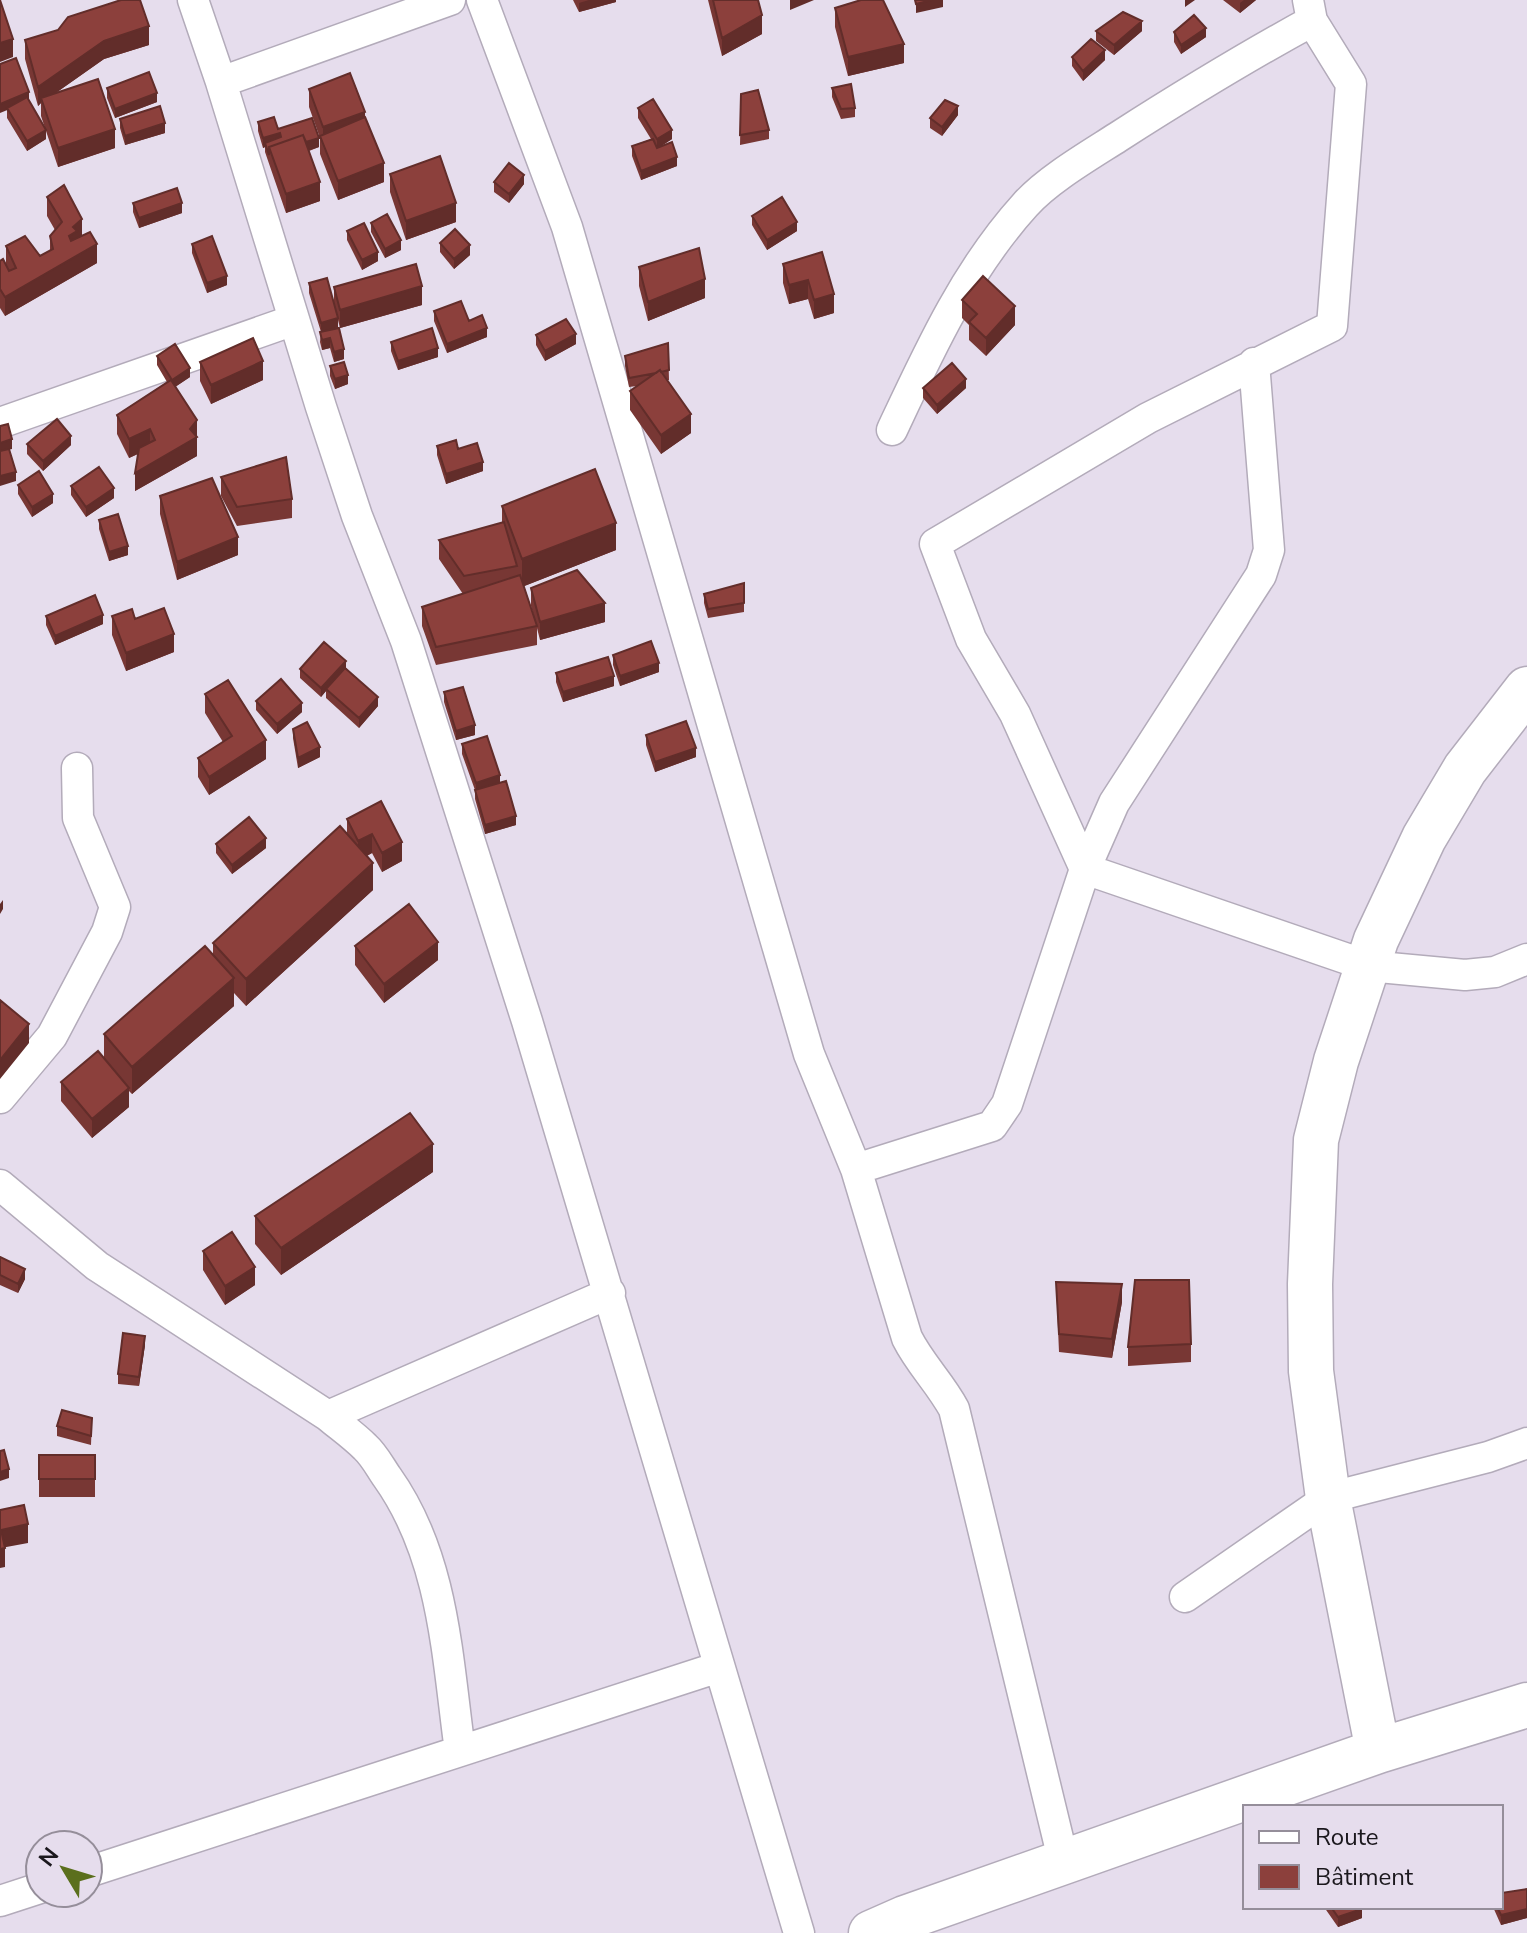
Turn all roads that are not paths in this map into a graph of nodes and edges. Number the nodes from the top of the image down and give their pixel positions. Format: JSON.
{"nodes":[{"id":1,"x":193,"y":0,"type":"edge"},
{"id":2,"x":450,"y":0,"type":"edge"},
{"id":3,"x":482,"y":0,"type":"edge"},
{"id":4,"x":1310,"y":10,"type":"edge"},
{"id":5,"x":221,"y":82,"type":"junction"},
{"id":6,"x":294,"y":320,"type":"junction"},
{"id":7,"x":1254,"y":363,"type":"junction"},
{"id":8,"x":0,"y":423,"type":"edge"},
{"id":9,"x":892,"y":430,"type":"dead end"},
{"id":10,"x":1527,"y":689,"type":"edge"},
{"id":11,"x":77,"y":768,"type":"dead end"},
{"id":12,"x":1085,"y":869,"type":"junction"},
{"id":13,"x":1527,"y":959,"type":"edge"},
{"id":14,"x":1368,"y":966,"type":"junction"},
{"id":15,"x":0,"y":1098,"type":"edge"},
{"id":16,"x":856,"y":1169,"type":"junction"},
{"id":17,"x":0,"y":1185,"type":"edge"},
{"id":18,"x":610,"y":1293,"type":"junction"},
{"id":19,"x":328,"y":1416,"type":"junction"},
{"id":20,"x":1527,"y":1443,"type":"edge"},
{"id":21,"x":1328,"y":1498,"type":"junction"},
{"id":22,"x":1185,"y":1597,"type":"dead end"},
{"id":23,"x":719,"y":1667,"type":"junction"},
{"id":24,"x":1527,"y":1705,"type":"edge"},
{"id":25,"x":460,"y":1751,"type":"junction"},
{"id":26,"x":1378,"y":1751,"type":"junction"},
{"id":27,"x":1064,"y":1863,"type":"junction"},
{"id":28,"x":104,"y":1867,"type":"edge"},
{"id":29,"x":24,"y":1893,"type":"edge"},
{"id":30,"x":0,"y":1901,"type":"edge"},
{"id":31,"x":799,"y":1933,"type":"edge"},
{"id":32,"x":871,"y":1933,"type":"edge"}],
"edges":[{"from":1,"to":5,"type":"street"},
{"from":2,"to":5,"type":"street"},
{"from":3,"to":16,"type":"street"},
{"from":4,"to":7,"type":"street"},
{"from":4,"to":9,"type":"street"},
{"from":5,"to":6,"type":"street"},
{"from":6,"to":8,"type":"street"},
{"from":6,"to":18,"type":"street"},
{"from":7,"to":12,"type":"street"},
{"from":7,"to":12,"type":"street"},
{"from":10,"to":14,"type":"street"},
{"from":11,"to":15,"type":"street"},
{"from":12,"to":14,"type":"street"},
{"from":12,"to":16,"type":"street"},
{"from":13,"to":14,"type":"street"},
{"from":14,"to":21,"type":"street"},
{"from":16,"to":27,"type":"street"},
{"from":17,"to":19,"type":"street"},
{"from":18,"to":19,"type":"street"},
{"from":18,"to":23,"type":"street"},
{"from":19,"to":25,"type":"street"},
{"from":20,"to":21,"type":"street"},
{"from":21,"to":22,"type":"street"},
{"from":21,"to":26,"type":"street"},
{"from":23,"to":25,"type":"street"},
{"from":23,"to":31,"type":"street"},
{"from":24,"to":26,"type":"street"},
{"from":25,"to":28,"type":"street"},
{"from":26,"to":27,"type":"street"},
{"from":27,"to":32,"type":"street"},
{"from":29,"to":30,"type":"street"}]}
